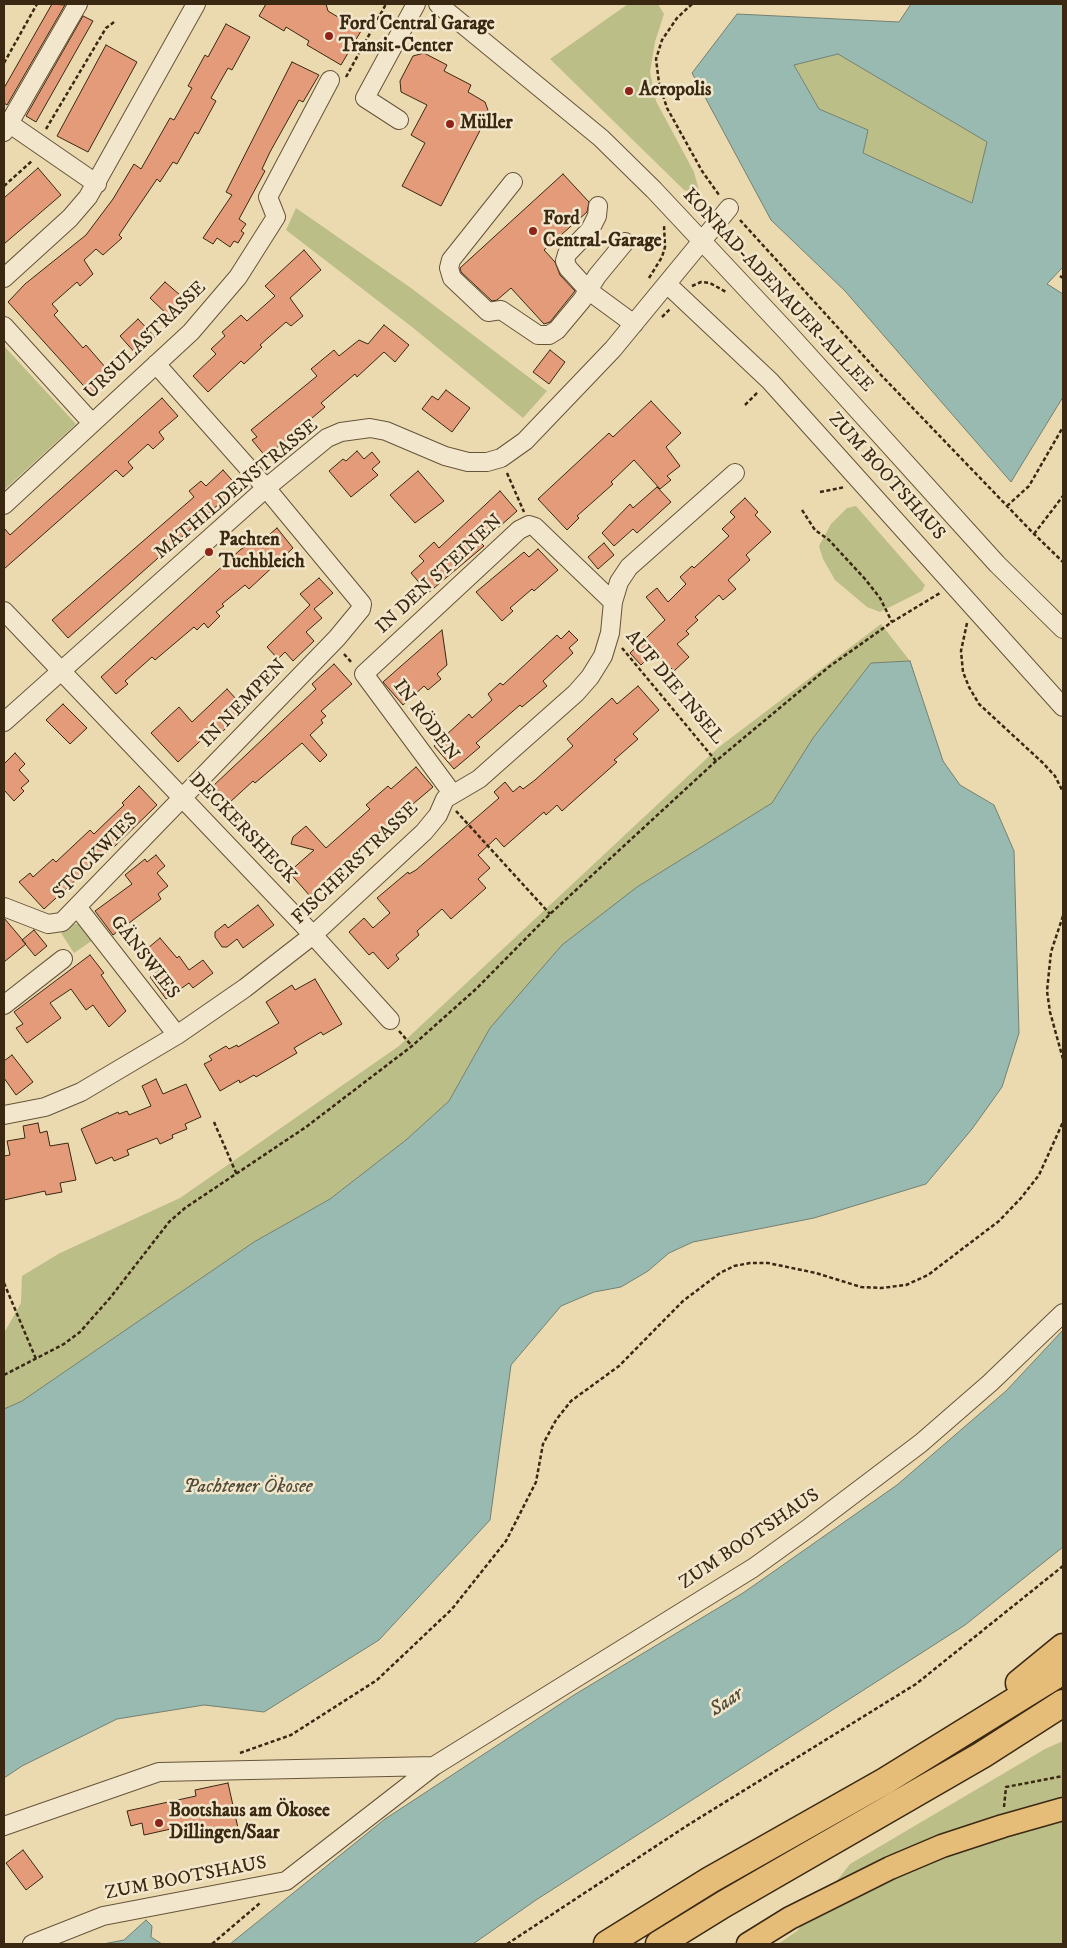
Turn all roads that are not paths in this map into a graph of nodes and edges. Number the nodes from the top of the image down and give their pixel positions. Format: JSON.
{"nodes":[{"id":1,"x":78,"y":4,"type":"edge"},
{"id":2,"x":196,"y":4,"type":"edge"},
{"id":3,"x":416,"y":4,"type":"edge"},
{"id":4,"x":438,"y":4,"type":"edge"},
{"id":5,"x":330,"y":80,"type":"dead end"},
{"id":6,"x":399,"y":120,"type":"dead end"},
{"id":7,"x":7,"y":128,"type":"edge"},
{"id":8,"x":513,"y":182,"type":"dead end"},
{"id":9,"x":97,"y":184,"type":"junction"},
{"id":10,"x":598,"y":206,"type":"dead end"},
{"id":11,"x":729,"y":208,"type":"road end"},
{"id":12,"x":701,"y":240,"type":"junction"},
{"id":13,"x":625,"y":242,"type":"dead end"},
{"id":14,"x":4,"y":278,"type":"edge"},
{"id":15,"x":667,"y":284,"type":"junction"},
{"id":16,"x":589,"y":291,"type":"junction"},
{"id":17,"x":637,"y":321,"type":"junction"},
{"id":18,"x":4,"y":326,"type":"edge"},
{"id":19,"x":156,"y":364,"type":"junction"},
{"id":20,"x":92,"y":423,"type":"junction"},
{"id":21,"x":734,"y":473,"type":"dead end"},
{"id":22,"x":266,"y":488,"type":"junction"},
{"id":23,"x":4,"y":505,"type":"edge"},
{"id":24,"x":613,"y":602,"type":"junction"},
{"id":25,"x":4,"y":611,"type":"edge"},
{"id":26,"x":1063,"y":629,"type":"edge"},
{"id":27,"x":60,"y":670,"type":"junction"},
{"id":28,"x":364,"y":674,"type":"joint"},
{"id":29,"x":1063,"y":707,"type":"edge"},
{"id":30,"x":4,"y":722,"type":"edge"},
{"id":31,"x":449,"y":796,"type":"junction"},
{"id":32,"x":183,"y":798,"type":"junction"},
{"id":33,"x":4,"y":908,"type":"edge"},
{"id":34,"x":78,"y":908,"type":"junction"},
{"id":35,"x":313,"y":935,"type":"junction"},
{"id":36,"x":64,"y":959,"type":"dead end"},
{"id":37,"x":4,"y":1005,"type":"edge"},
{"id":38,"x":393,"y":1023,"type":"road end"},
{"id":39,"x":177,"y":1035,"type":"junction"},
{"id":40,"x":4,"y":1115,"type":"edge"},
{"id":41,"x":1063,"y":1313,"type":"edge"},
{"id":42,"x":1063,"y":1647,"type":"edge"},
{"id":43,"x":1063,"y":1671,"type":"edge"},
{"id":44,"x":1063,"y":1705,"type":"edge"},
{"id":45,"x":975,"y":1727,"type":"junction"},
{"id":46,"x":434,"y":1766,"type":"junction"},
{"id":47,"x":1063,"y":1809,"type":"edge"},
{"id":48,"x":4,"y":1826,"type":"edge"},
{"id":49,"x":32,"y":1944,"type":"edge"},
{"id":50,"x":607,"y":1944,"type":"edge"},
{"id":51,"x":659,"y":1944,"type":"edge"},
{"id":52,"x":748,"y":1944,"type":"edge"}],
"edges":[{"from":1,"to":7,"type":"street"},
{"from":2,"to":9,"type":"street"},
{"from":3,"to":6,"type":"street"},
{"from":4,"to":12,"type":"street","name":"KONRAD-ADENAUER-ALLEE"},
{"from":5,"to":19,"type":"street","name":"URSULASTRASSE"},
{"from":7,"to":9,"type":"street"},
{"from":8,"to":16,"type":"street"},
{"from":9,"to":14,"type":"street"},
{"from":10,"to":16,"type":"street"},
{"from":11,"to":12,"type":"street","name":"MATHILDENSTRASSE"},
{"from":12,"to":15,"type":"street","name":"MATHILDENSTRASSE"},
{"from":12,"to":26,"type":"street","name":"KONRAD-ADENAUER-ALLEE"},
{"from":13,"to":16,"type":"street"},
{"from":15,"to":17,"type":"street","name":"MATHILDENSTRASSE"},
{"from":15,"to":29,"type":"street","name":"ZUM BOOTSHAUS"},
{"from":16,"to":17,"type":"street"},
{"from":17,"to":22,"type":"street","name":"MATHILDENSTRASSE"},
{"from":18,"to":20,"type":"street"},
{"from":19,"to":20,"type":"street","name":"URSULASTRASSE"},
{"from":19,"to":22,"type":"street"},
{"from":20,"to":23,"type":"street","name":"URSULASTRASSE"},
{"from":21,"to":24,"type":"street"},
{"from":22,"to":27,"type":"street","name":"MATHILDENSTRASSE"},
{"from":22,"to":32,"type":"street","name":"IN NEMPEN"},
{"from":24,"to":28,"type":"street","name":"IN DEN STEINEN"},
{"from":24,"to":31,"type":"street"},
{"from":25,"to":27,"type":"street","name":"DECKERSHECK"},
{"from":27,"to":30,"type":"street","name":"MATHILDENSTRASSE"},
{"from":27,"to":32,"type":"street","name":"DECKERSHECK"},
{"from":28,"to":31,"type":"street","name":"IN RÖDEN"},
{"from":31,"to":35,"type":"street","name":"FISCHERSTRASSE"},
{"from":32,"to":34,"type":"street","name":"STOCKWIES"},
{"from":32,"to":35,"type":"street","name":"DECKERSHECK"},
{"from":33,"to":34,"type":"street","name":"STOCKWIES"},
{"from":34,"to":39,"type":"street","name":"GÄNSWIES"},
{"from":35,"to":38,"type":"street","name":"DECKERSHECK"},
{"from":35,"to":39,"type":"street","name":"FISCHERSTRASSE"},
{"from":36,"to":37,"type":"street"},
{"from":39,"to":40,"type":"street","name":"FISCHERSTRASSE"},
{"from":41,"to":46,"type":"street","name":"ZUM BOOTSHAUS"},
{"from":42,"to":45,"type":"highway"},
{"from":43,"to":45,"type":"highway"},
{"from":44,"to":51,"type":"highway"},
{"from":45,"to":50,"type":"highway"},
{"from":46,"to":48,"type":"street"},
{"from":46,"to":49,"type":"street","name":"ZUM BOOTSHAUS"},
{"from":47,"to":52,"type":"main road"}]}
